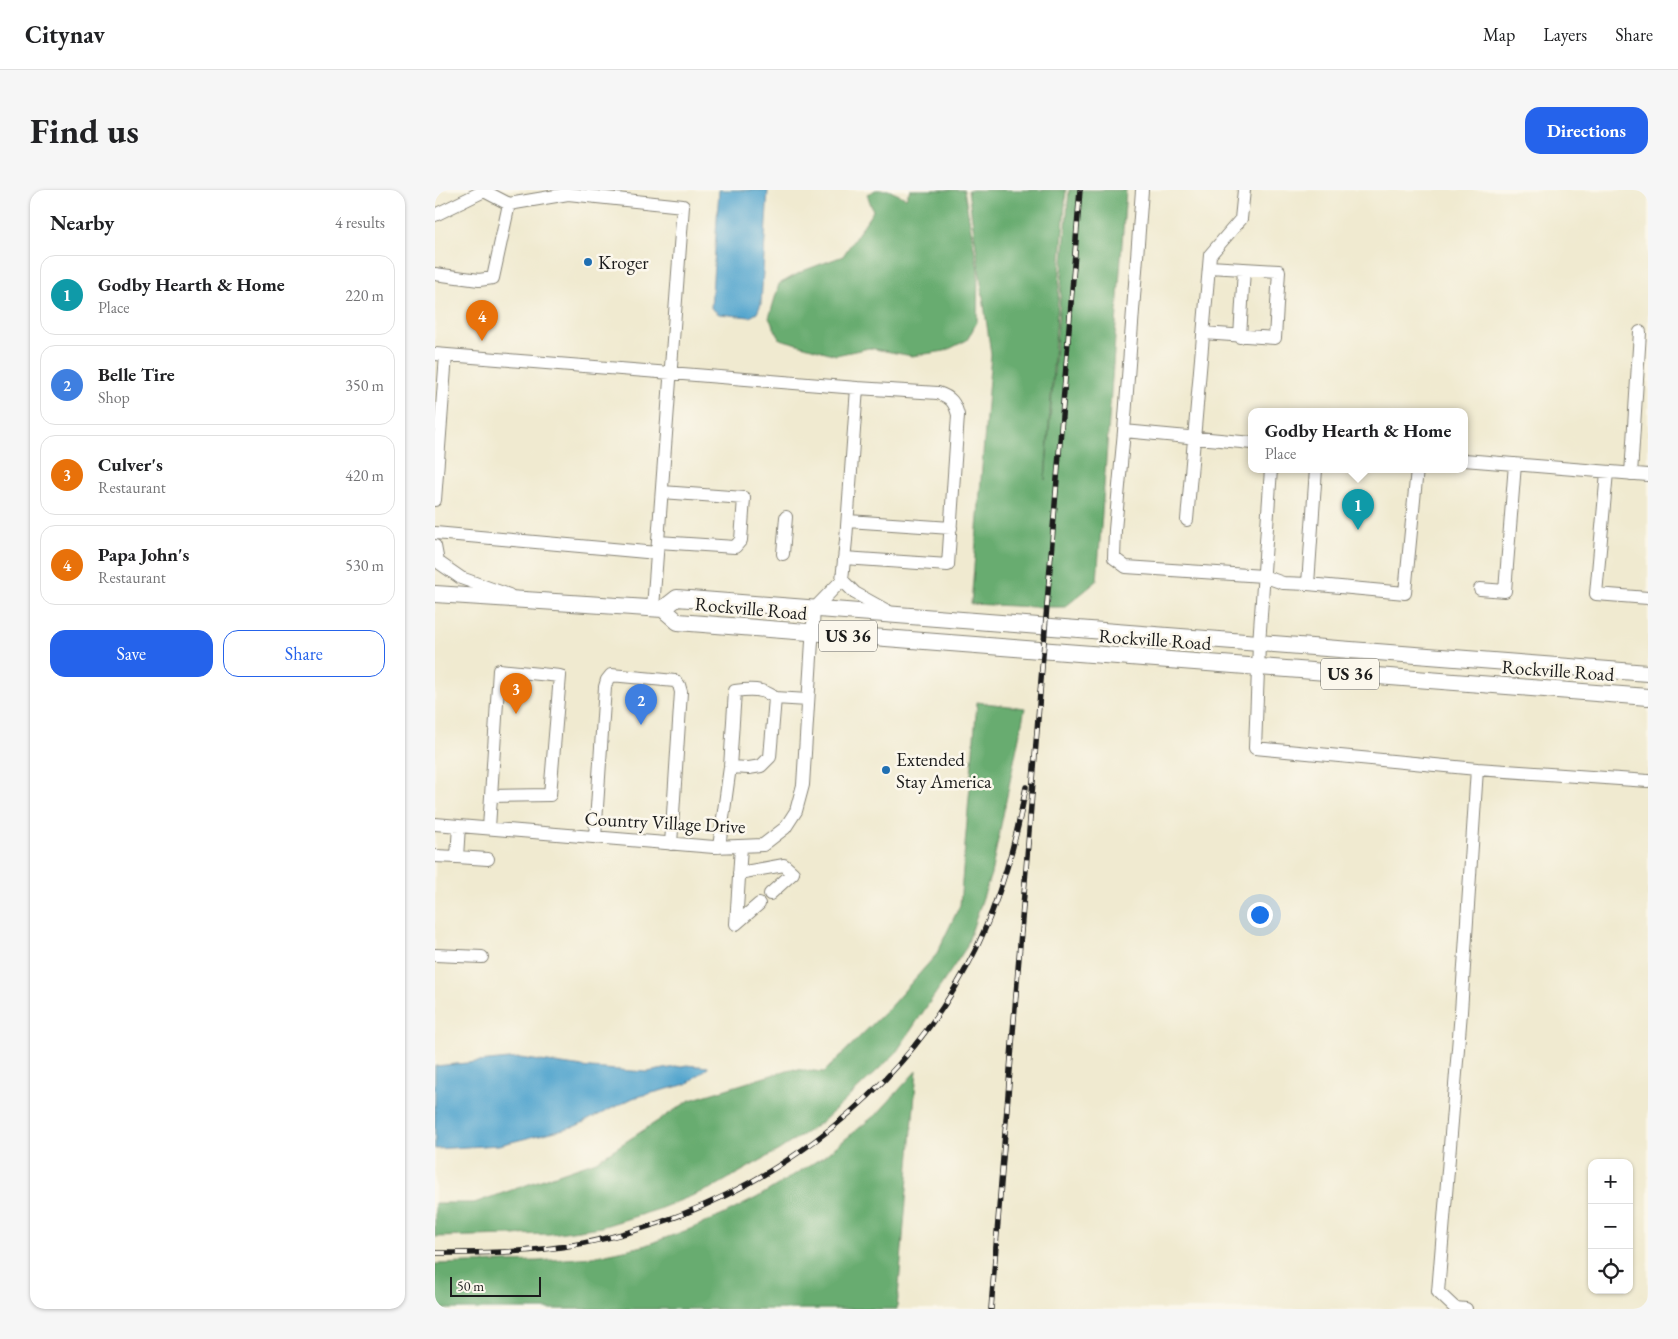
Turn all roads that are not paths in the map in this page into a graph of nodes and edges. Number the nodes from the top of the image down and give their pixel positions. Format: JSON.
{"nodes":[{"id":1,"x":485,"y":190,"type":"edge"},
{"id":2,"x":1142,"y":190,"type":"edge"},
{"id":3,"x":1244,"y":190,"type":"edge"},
{"id":4,"x":509,"y":204,"type":"junction"},
{"id":5,"x":435,"y":215,"type":"edge"},
{"id":6,"x":1209,"y":267,"type":"junction"},
{"id":7,"x":1245,"y":269,"type":"junction"},
{"id":8,"x":435,"y":274,"type":"edge"},
{"id":9,"x":1640,"y":332,"type":"dead end"},
{"id":10,"x":1203,"y":333,"type":"junction"},
{"id":11,"x":1240,"y":336,"type":"junction"},
{"id":12,"x":440,"y":354,"type":"edge"},
{"id":13,"x":672,"y":372,"type":"junction"},
{"id":14,"x":857,"y":388,"type":"junction"},
{"id":15,"x":1124,"y":431,"type":"junction"},
{"id":16,"x":1195,"y":437,"type":"junction"},
{"id":17,"x":1248,"y":443,"type":"edge"},
{"id":18,"x":1468,"y":460,"type":"edge"},
{"id":19,"x":1515,"y":464,"type":"junction"},
{"id":20,"x":1607,"y":472,"type":"junction"},
{"id":21,"x":1271,"y":473,"type":"edge"},
{"id":22,"x":1316,"y":473,"type":"edge"},
{"id":23,"x":1417,"y":473,"type":"edge"},
{"id":24,"x":1631,"y":474,"type":"junction"},
{"id":25,"x":1648,"y":475,"type":"edge"},
{"id":26,"x":662,"y":492,"type":"junction"},
{"id":27,"x":435,"y":500,"type":"edge"},
{"id":28,"x":786,"y":517,"type":"dead end"},
{"id":29,"x":1187,"y":520,"type":"dead end"},
{"id":30,"x":848,"y":521,"type":"junction"},
{"id":31,"x":951,"y":528,"type":"junction"},
{"id":32,"x":435,"y":533,"type":"edge"},
{"id":33,"x":435,"y":546,"type":"edge"},
{"id":34,"x":658,"y":547,"type":"junction"},
{"id":35,"x":783,"y":554,"type":"dead end"},
{"id":36,"x":844,"y":558,"type":"junction"},
{"id":37,"x":1263,"y":576,"type":"junction"},
{"id":38,"x":842,"y":580,"type":"junction"},
{"id":39,"x":1309,"y":584,"type":"junction"},
{"id":40,"x":1480,"y":589,"type":"dead end"},
{"id":41,"x":435,"y":594,"type":"edge"},
{"id":42,"x":1648,"y":598,"type":"edge"},
{"id":43,"x":519,"y":599,"type":"junction"},
{"id":44,"x":658,"y":608,"type":"junction"},
{"id":45,"x":815,"y":609,"type":"junction"},
{"id":46,"x":896,"y":616,"type":"junction"},
{"id":47,"x":813,"y":633,"type":"junction"},
{"id":48,"x":1259,"y":644,"type":"junction"},
{"id":49,"x":1258,"y":667,"type":"junction"},
{"id":50,"x":1648,"y":674,"type":"edge"},
{"id":51,"x":1648,"y":697,"type":"edge"},
{"id":52,"x":775,"y":698,"type":"junction"},
{"id":53,"x":808,"y":700,"type":"junction"},
{"id":54,"x":730,"y":767,"type":"junction"},
{"id":55,"x":1477,"y":769,"type":"junction"},
{"id":56,"x":1648,"y":781,"type":"edge"},
{"id":57,"x":491,"y":796,"type":"junction"},
{"id":58,"x":435,"y":824,"type":"edge"},
{"id":59,"x":459,"y":826,"type":"junction"},
{"id":60,"x":489,"y":828,"type":"junction"},
{"id":61,"x":595,"y":837,"type":"junction"},
{"id":62,"x":671,"y":844,"type":"junction"},
{"id":63,"x":741,"y":846,"type":"junction"},
{"id":64,"x":719,"y":847,"type":"junction"},
{"id":65,"x":435,"y":856,"type":"edge"},
{"id":66,"x":457,"y":857,"type":"junction"},
{"id":67,"x":488,"y":859,"type":"dead end"},
{"id":68,"x":739,"y":873,"type":"junction"},
{"id":69,"x":770,"y":894,"type":"dead end"},
{"id":70,"x":759,"y":904,"type":"dead end"},
{"id":71,"x":435,"y":955,"type":"edge"},
{"id":72,"x":481,"y":957,"type":"dead end"},
{"id":73,"x":1466,"y":1309,"type":"edge"}],
"edges":[{"from":1,"to":4,"type":"street"},
{"from":1,"to":5,"type":"street"},
{"from":2,"to":15,"type":"street"},
{"from":3,"to":6,"type":"street"},
{"from":4,"to":8,"type":"street"},
{"from":4,"to":13,"type":"street"},
{"from":6,"to":7,"type":"street"},
{"from":6,"to":10,"type":"street"},
{"from":7,"to":11,"type":"street"},
{"from":7,"to":11,"type":"street"},
{"from":9,"to":24,"type":"street"},
{"from":10,"to":11,"type":"street"},
{"from":10,"to":16,"type":"street"},
{"from":12,"to":13,"type":"street"},
{"from":12,"to":27,"type":"street"},
{"from":13,"to":14,"type":"street"},
{"from":13,"to":26,"type":"street"},
{"from":14,"to":30,"type":"street"},
{"from":14,"to":31,"type":"street"},
{"from":15,"to":16,"type":"street"},
{"from":15,"to":37,"type":"street"},
{"from":16,"to":17,"type":"street"},
{"from":16,"to":29,"type":"street"},
{"from":18,"to":19,"type":"street"},
{"from":19,"to":20,"type":"street"},
{"from":19,"to":40,"type":"street"},
{"from":20,"to":24,"type":"street"},
{"from":20,"to":42,"type":"street"},
{"from":21,"to":37,"type":"street"},
{"from":22,"to":39,"type":"street"},
{"from":23,"to":39,"type":"street"},
{"from":24,"to":25,"type":"street"},
{"from":26,"to":34,"type":"street"},
{"from":26,"to":34,"type":"street"},
{"from":28,"to":35,"type":"street"},
{"from":30,"to":31,"type":"street"},
{"from":30,"to":36,"type":"street"},
{"from":31,"to":36,"type":"street"},
{"from":32,"to":34,"type":"street"},
{"from":33,"to":43,"type":"street"},
{"from":34,"to":44,"type":"street"},
{"from":36,"to":38,"type":"street"},
{"from":37,"to":39,"type":"street"},
{"from":37,"to":48,"type":"street"},
{"from":38,"to":45,"type":"street"},
{"from":38,"to":46,"type":"street"},
{"from":41,"to":43,"type":"main road","name":"Rockville Road","number":"US 36"},
{"from":43,"to":44,"type":"main road","name":"Rockville Road","number":"US 36"},
{"from":44,"to":45,"type":"main road","name":"Rockville Road","number":"US 36"},
{"from":44,"to":47,"type":"main road","name":"Rockville Road","number":"US 36"},
{"from":45,"to":46,"type":"main road","name":"Rockville Road","number":"US 36"},
{"from":45,"to":47,"type":"street","name":"Country Village Drive"},
{"from":46,"to":48,"type":"main road","name":"Rockville Road","number":"US 36"},
{"from":47,"to":49,"type":"main road","name":"Rockville Road","number":"US 36"},
{"from":47,"to":53,"type":"street","name":"Country Village Drive"},
{"from":48,"to":49,"type":"street"},
{"from":48,"to":50,"type":"main road","name":"Rockville Road","number":"US 36"},
{"from":49,"to":51,"type":"main road","name":"Rockville Road","number":"US 36"},
{"from":49,"to":55,"type":"street"},
{"from":52,"to":53,"type":"street"},
{"from":52,"to":54,"type":"street"},
{"from":52,"to":54,"type":"street"},
{"from":53,"to":63,"type":"street","name":"Country Village Drive"},
{"from":54,"to":64,"type":"street"},
{"from":55,"to":56,"type":"street"},
{"from":55,"to":73,"type":"street"},
{"from":57,"to":57,"type":"street"},
{"from":57,"to":60,"type":"street"},
{"from":58,"to":59,"type":"street","name":"Country Village Drive"},
{"from":59,"to":60,"type":"street","name":"Country Village Drive"},
{"from":59,"to":66,"type":"street"},
{"from":60,"to":61,"type":"street","name":"Country Village Drive"},
{"from":61,"to":62,"type":"street","name":"Country Village Drive"},
{"from":61,"to":62,"type":"street"},
{"from":62,"to":64,"type":"street","name":"Country Village Drive"},
{"from":63,"to":64,"type":"street","name":"Country Village Drive"},
{"from":63,"to":68,"type":"street"},
{"from":65,"to":66,"type":"street"},
{"from":66,"to":67,"type":"street"},
{"from":68,"to":69,"type":"street"},
{"from":68,"to":70,"type":"street"},
{"from":71,"to":72,"type":"street"}]}
